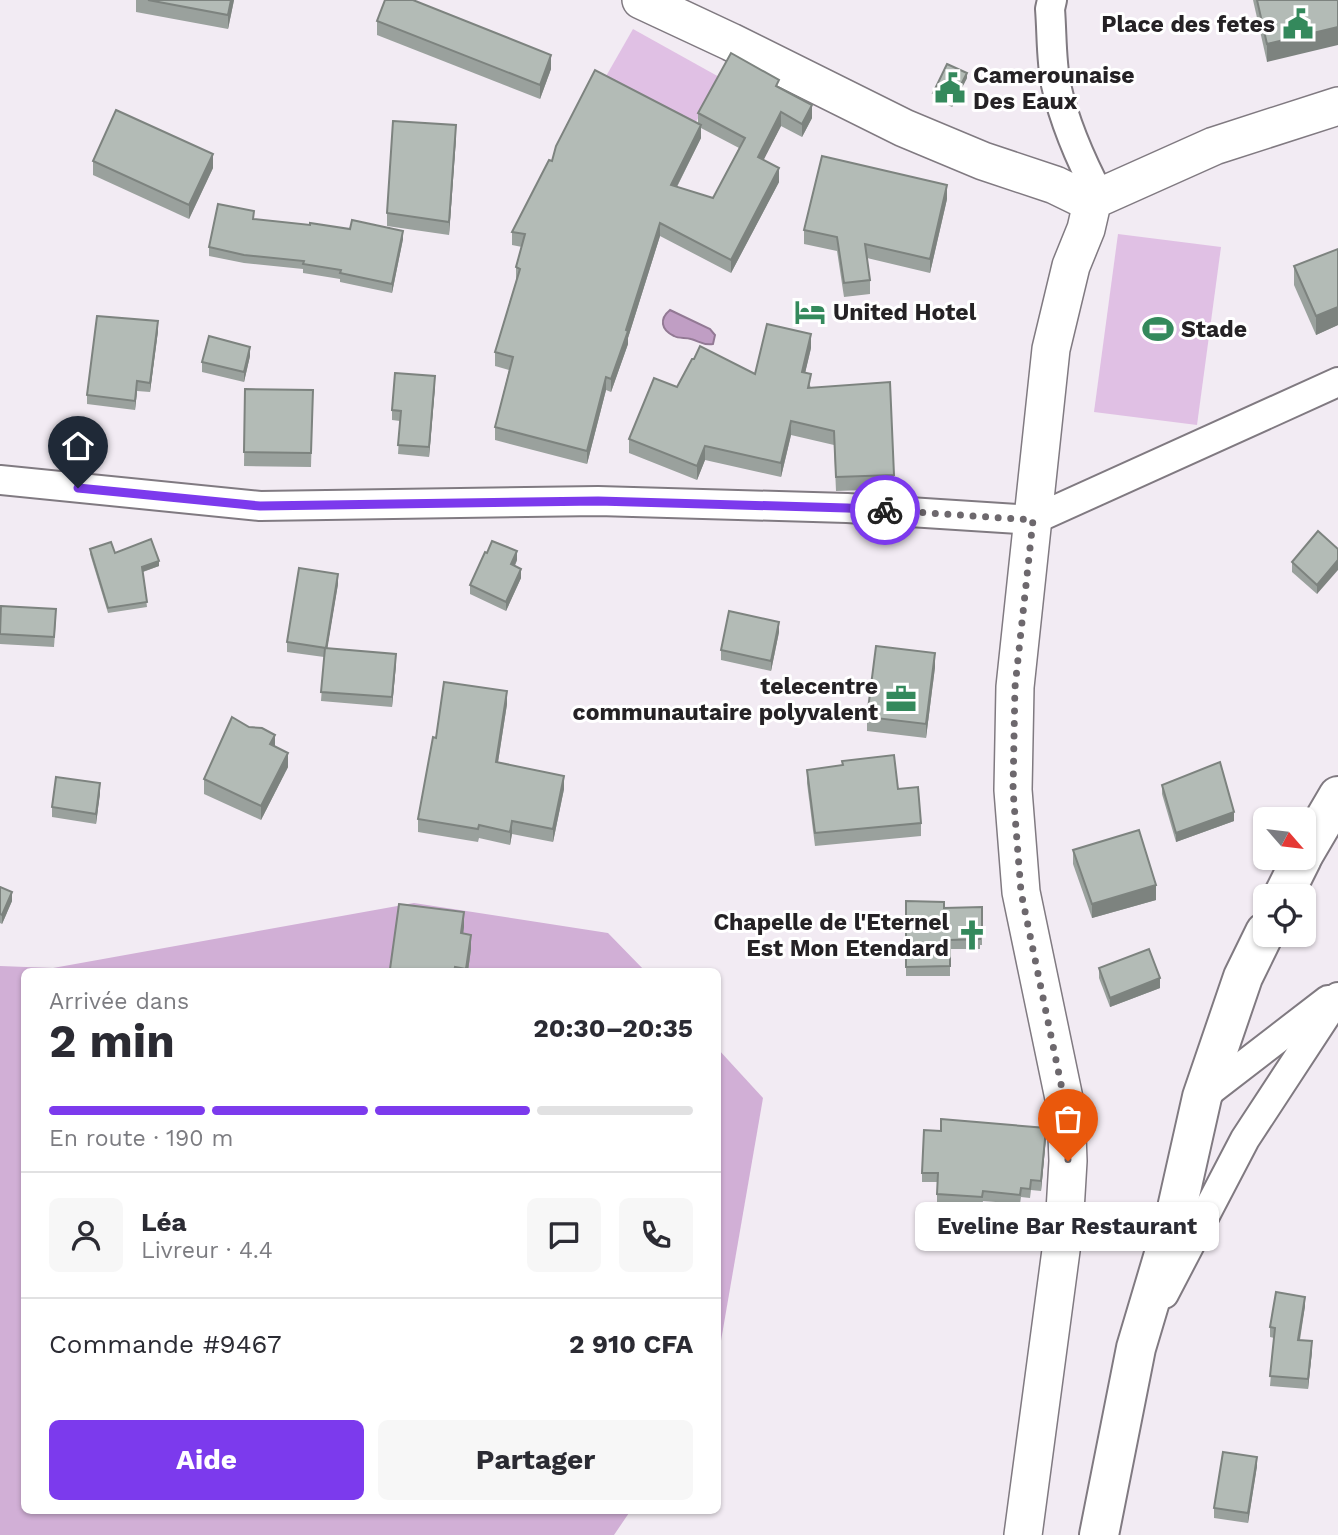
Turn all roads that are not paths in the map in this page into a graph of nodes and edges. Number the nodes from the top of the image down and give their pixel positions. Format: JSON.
{"nodes":[{"id":1,"x":641,"y":0,"type":"edge"},
{"id":2,"x":1052,"y":0,"type":"edge"},
{"id":3,"x":1338,"y":106,"type":"edge"},
{"id":4,"x":1096,"y":200,"type":"junction"},
{"id":5,"x":1338,"y":382,"type":"edge"},
{"id":6,"x":0,"y":480,"type":"edge"},
{"id":7,"x":1033,"y":520,"type":"junction"},
{"id":8,"x":1338,"y":796,"type":"edge"},
{"id":9,"x":1316,"y":833,"type":"edge"},
{"id":10,"x":1258,"y":947,"type":"edge"},
{"id":11,"x":1338,"y":995,"type":"edge"},
{"id":12,"x":1202,"y":1097,"type":"junction"},
{"id":13,"x":1136,"y":1348,"type":"junction"},
{"id":14,"x":1023,"y":1535,"type":"edge"},
{"id":15,"x":1099,"y":1535,"type":"edge"}],
"edges":[{"from":1,"to":4,"type":"street"},
{"from":2,"to":4,"type":"street"},
{"from":3,"to":4,"type":"street"},
{"from":4,"to":7,"type":"street"},
{"from":5,"to":7,"type":"street"},
{"from":6,"to":7,"type":"street"},
{"from":7,"to":14,"type":"street"},
{"from":8,"to":9,"type":"highway"},
{"from":10,"to":12,"type":"highway"},
{"from":11,"to":12,"type":"street"},
{"from":11,"to":13,"type":"street"},
{"from":12,"to":13,"type":"highway"},
{"from":13,"to":15,"type":"highway"}]}
